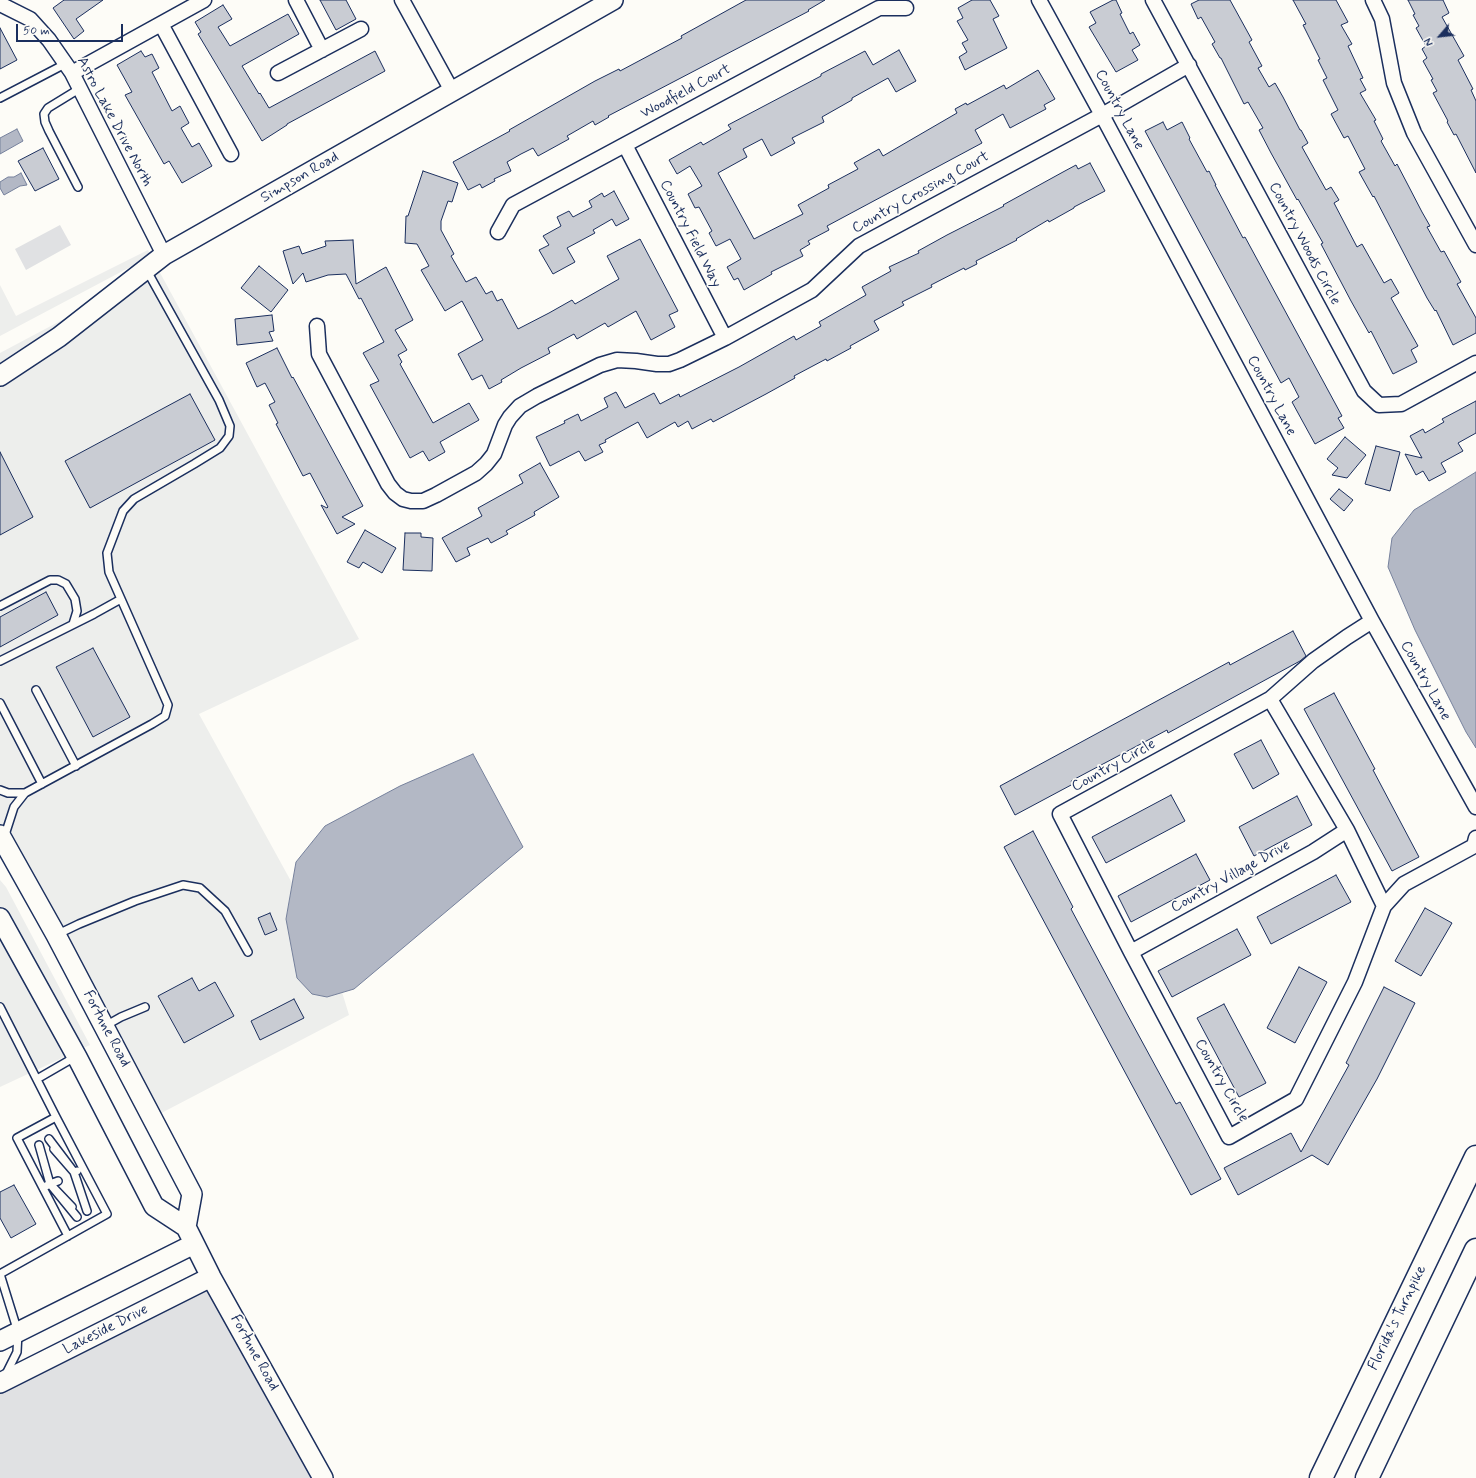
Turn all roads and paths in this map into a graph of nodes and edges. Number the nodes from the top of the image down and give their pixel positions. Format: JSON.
{"nodes":[{"id":1,"x":204,"y":0,"type":"edge"},
{"id":2,"x":296,"y":0,"type":"edge"},
{"id":3,"x":402,"y":0,"type":"edge"},
{"id":4,"x":613,"y":0,"type":"edge"},
{"id":5,"x":1039,"y":0,"type":"edge"},
{"id":6,"x":1153,"y":0,"type":"edge"},
{"id":7,"x":1373,"y":0,"type":"edge"},
{"id":8,"x":0,"y":4,"type":"edge"},
{"id":9,"x":906,"y":8,"type":"dead end"},
{"id":10,"x":161,"y":24,"type":"junction"},
{"id":11,"x":361,"y":30,"type":"dead end"},
{"id":12,"x":322,"y":50,"type":"junction"},
{"id":13,"x":1188,"y":66,"type":"junction"},
{"id":14,"x":68,"y":69,"type":"junction"},
{"id":15,"x":278,"y":73,"type":"dead end"},
{"id":16,"x":79,"y":89,"type":"junction"},
{"id":17,"x":452,"y":91,"type":"junction"},
{"id":18,"x":0,"y":98,"type":"edge"},
{"id":19,"x":1102,"y":115,"type":"junction"},
{"id":20,"x":625,"y":145,"type":"junction"},
{"id":21,"x":230,"y":154,"type":"dead end"},
{"id":22,"x":78,"y":187,"type":"dead end"},
{"id":23,"x":498,"y":232,"type":"dead end"},
{"id":24,"x":1476,"y":245,"type":"edge"},
{"id":25,"x":164,"y":255,"type":"junction"},
{"id":26,"x":146,"y":268,"type":"junction"},
{"id":27,"x":317,"y":326,"type":"dead end"},
{"id":28,"x":725,"y":338,"type":"junction"},
{"id":29,"x":1476,"y":363,"type":"edge"},
{"id":30,"x":0,"y":376,"type":"edge"},
{"id":31,"x":120,"y":599,"type":"junction"},
{"id":32,"x":0,"y":606,"type":"edge"},
{"id":33,"x":1372,"y":621,"type":"junction"},
{"id":34,"x":74,"y":624,"type":"junction"},
{"id":35,"x":0,"y":661,"type":"edge"},
{"id":36,"x":36,"y":690,"type":"dead end"},
{"id":37,"x":1270,"y":699,"type":"junction"},
{"id":38,"x":0,"y":704,"type":"edge"},
{"id":39,"x":76,"y":766,"type":"junction"},
{"id":40,"x":42,"y":784,"type":"junction"},
{"id":41,"x":0,"y":790,"type":"edge"},
{"id":42,"x":25,"y":793,"type":"junction"},
{"id":43,"x":1476,"y":807,"type":"edge"},
{"id":44,"x":1347,"y":830,"type":"junction"},
{"id":45,"x":2,"y":838,"type":"edge"},
{"id":46,"x":1476,"y":838,"type":"edge"},
{"id":47,"x":1384,"y":906,"type":"junction"},
{"id":48,"x":0,"y":918,"type":"edge"},
{"id":49,"x":56,"y":935,"type":"junction"},
{"id":50,"x":248,"y":952,"type":"dead end"},
{"id":51,"x":1131,"y":952,"type":"junction"},
{"id":52,"x":0,"y":1007,"type":"edge"},
{"id":53,"x":145,"y":1007,"type":"dead end"},
{"id":54,"x":104,"y":1026,"type":"junction"},
{"id":55,"x":76,"y":1057,"type":"junction"},
{"id":56,"x":38,"y":1079,"type":"junction"},
{"id":57,"x":56,"y":1117,"type":"junction"},
{"id":58,"x":49,"y":1139,"type":"dead end"},
{"id":59,"x":39,"y":1145,"type":"dead end"},
{"id":60,"x":54,"y":1148,"type":"dead end"},
{"id":61,"x":43,"y":1154,"type":"dead end"},
{"id":62,"x":61,"y":1162,"type":"dead end"},
{"id":63,"x":1474,"y":1166,"type":"edge"},
{"id":64,"x":51,"y":1167,"type":"dead end"},
{"id":65,"x":83,"y":1168,"type":"junction"},
{"id":66,"x":71,"y":1174,"type":"junction"},
{"id":67,"x":58,"y":1181,"type":"dead end"},
{"id":68,"x":46,"y":1186,"type":"junction"},
{"id":69,"x":75,"y":1188,"type":"dead end"},
{"id":70,"x":65,"y":1194,"type":"dead end"},
{"id":71,"x":82,"y":1201,"type":"dead end"},
{"id":72,"x":72,"y":1207,"type":"dead end"},
{"id":73,"x":88,"y":1211,"type":"dead end"},
{"id":74,"x":77,"y":1217,"type":"dead end"},
{"id":75,"x":68,"y":1236,"type":"junction"},
{"id":76,"x":190,"y":1236,"type":"junction"},
{"id":77,"x":1476,"y":1250,"type":"edge"},
{"id":78,"x":0,"y":1274,"type":"edge"},
{"id":79,"x":211,"y":1278,"type":"junction"},
{"id":80,"x":18,"y":1332,"type":"junction"},
{"id":81,"x":0,"y":1341,"type":"edge"},
{"id":82,"x":1,"y":1383,"type":"edge"},
{"id":83,"x":324,"y":1478,"type":"edge"},
{"id":84,"x":1321,"y":1478,"type":"edge"},
{"id":85,"x":1367,"y":1478,"type":"edge"}],
"edges":[{"from":1,"to":10,"type":"street"},
{"from":2,"to":12,"type":"street"},
{"from":3,"to":17,"type":"street"},
{"from":4,"to":17,"type":"main road","name":"Simpson Road"},
{"from":5,"to":19,"type":"street","name":"Country Lane"},
{"from":6,"to":13,"type":"street","name":"Country Woods Circle"},
{"from":7,"to":24,"type":"street"},
{"from":8,"to":14,"type":"street","name":"Astro Lake Drive North"},
{"from":9,"to":20,"type":"street","name":"Woodfield Court"},
{"from":10,"to":14,"type":"street"},
{"from":10,"to":21,"type":"street"},
{"from":11,"to":12,"type":"street"},
{"from":12,"to":15,"type":"street"},
{"from":13,"to":19,"type":"street","name":"Country Crossing Court"},
{"from":13,"to":29,"type":"street","name":"Country Woods Circle"},
{"from":14,"to":16,"type":"street","name":"Astro Lake Drive North"},
{"from":14,"to":18,"type":"lane"},
{"from":16,"to":22,"type":"lane"},
{"from":16,"to":25,"type":"street","name":"Astro Lake Drive North"},
{"from":17,"to":25,"type":"main road","name":"Simpson Road"},
{"from":19,"to":28,"type":"street","name":"Country Crossing Court"},
{"from":19,"to":33,"type":"street","name":"Country Lane"},
{"from":20,"to":23,"type":"street","name":"Woodfield Court"},
{"from":20,"to":28,"type":"street","name":"Country Field Way"},
{"from":25,"to":26,"type":"main road","name":"Simpson Road"},
{"from":26,"to":30,"type":"main road","name":"Simpson Road"},
{"from":26,"to":31,"type":"lane"},
{"from":27,"to":28,"type":"street","name":"Country Crossing Court"},
{"from":31,"to":34,"type":"lane"},
{"from":31,"to":39,"type":"lane"},
{"from":32,"to":34,"type":"lane"},
{"from":33,"to":37,"type":"street","name":"Country Circle"},
{"from":33,"to":43,"type":"street","name":"Country Lane"},
{"from":34,"to":35,"type":"lane"},
{"from":36,"to":39,"type":"lane"},
{"from":37,"to":44,"type":"street"},
{"from":37,"to":51,"type":"street","name":"Country Circle"},
{"from":38,"to":40,"type":"lane"},
{"from":39,"to":40,"type":"lane"},
{"from":40,"to":42,"type":"lane"},
{"from":41,"to":42,"type":"lane"},
{"from":42,"to":45,"type":"lane"},
{"from":44,"to":47,"type":"street"},
{"from":44,"to":51,"type":"street","name":"Country Village Drive"},
{"from":45,"to":49,"type":"main road","name":"Fortune Road"},
{"from":46,"to":47,"type":"street"},
{"from":47,"to":51,"type":"street","name":"Country Circle"},
{"from":48,"to":55,"type":"main road","name":"Fortune Road"},
{"from":49,"to":50,"type":"lane"},
{"from":49,"to":54,"type":"main road","name":"Fortune Road"},
{"from":52,"to":56,"type":"lane"},
{"from":53,"to":54,"type":"lane"},
{"from":54,"to":76,"type":"main road","name":"Fortune Road"},
{"from":55,"to":56,"type":"lane"},
{"from":55,"to":76,"type":"main road","name":"Fortune Road"},
{"from":56,"to":57,"type":"lane"},
{"from":57,"to":65,"type":"lane"},
{"from":57,"to":68,"type":"lane"},
{"from":58,"to":66,"type":"lane"},
{"from":59,"to":68,"type":"lane"},
{"from":60,"to":66,"type":"lane"},
{"from":61,"to":68,"type":"lane"},
{"from":62,"to":66,"type":"lane"},
{"from":63,"to":84,"type":"highway","name":"Florida's Turnpike"},
{"from":64,"to":68,"type":"lane"},
{"from":65,"to":66,"type":"lane"},
{"from":65,"to":75,"type":"lane"},
{"from":66,"to":69,"type":"lane"},
{"from":66,"to":71,"type":"lane"},
{"from":66,"to":73,"type":"lane"},
{"from":67,"to":68,"type":"lane"},
{"from":68,"to":70,"type":"lane"},
{"from":68,"to":72,"type":"lane"},
{"from":68,"to":74,"type":"lane"},
{"from":68,"to":75,"type":"lane"},
{"from":75,"to":78,"type":"lane"},
{"from":76,"to":79,"type":"main road","name":"Fortune Road"},
{"from":76,"to":80,"type":"main road"},
{"from":77,"to":85,"type":"highway"},
{"from":78,"to":80,"type":"lane"},
{"from":79,"to":82,"type":"main road","name":"Lakeside Drive"},
{"from":79,"to":83,"type":"main road","name":"Fortune Road"},
{"from":80,"to":81,"type":"main road"},
{"from":80,"to":82,"type":"lane"}]}
